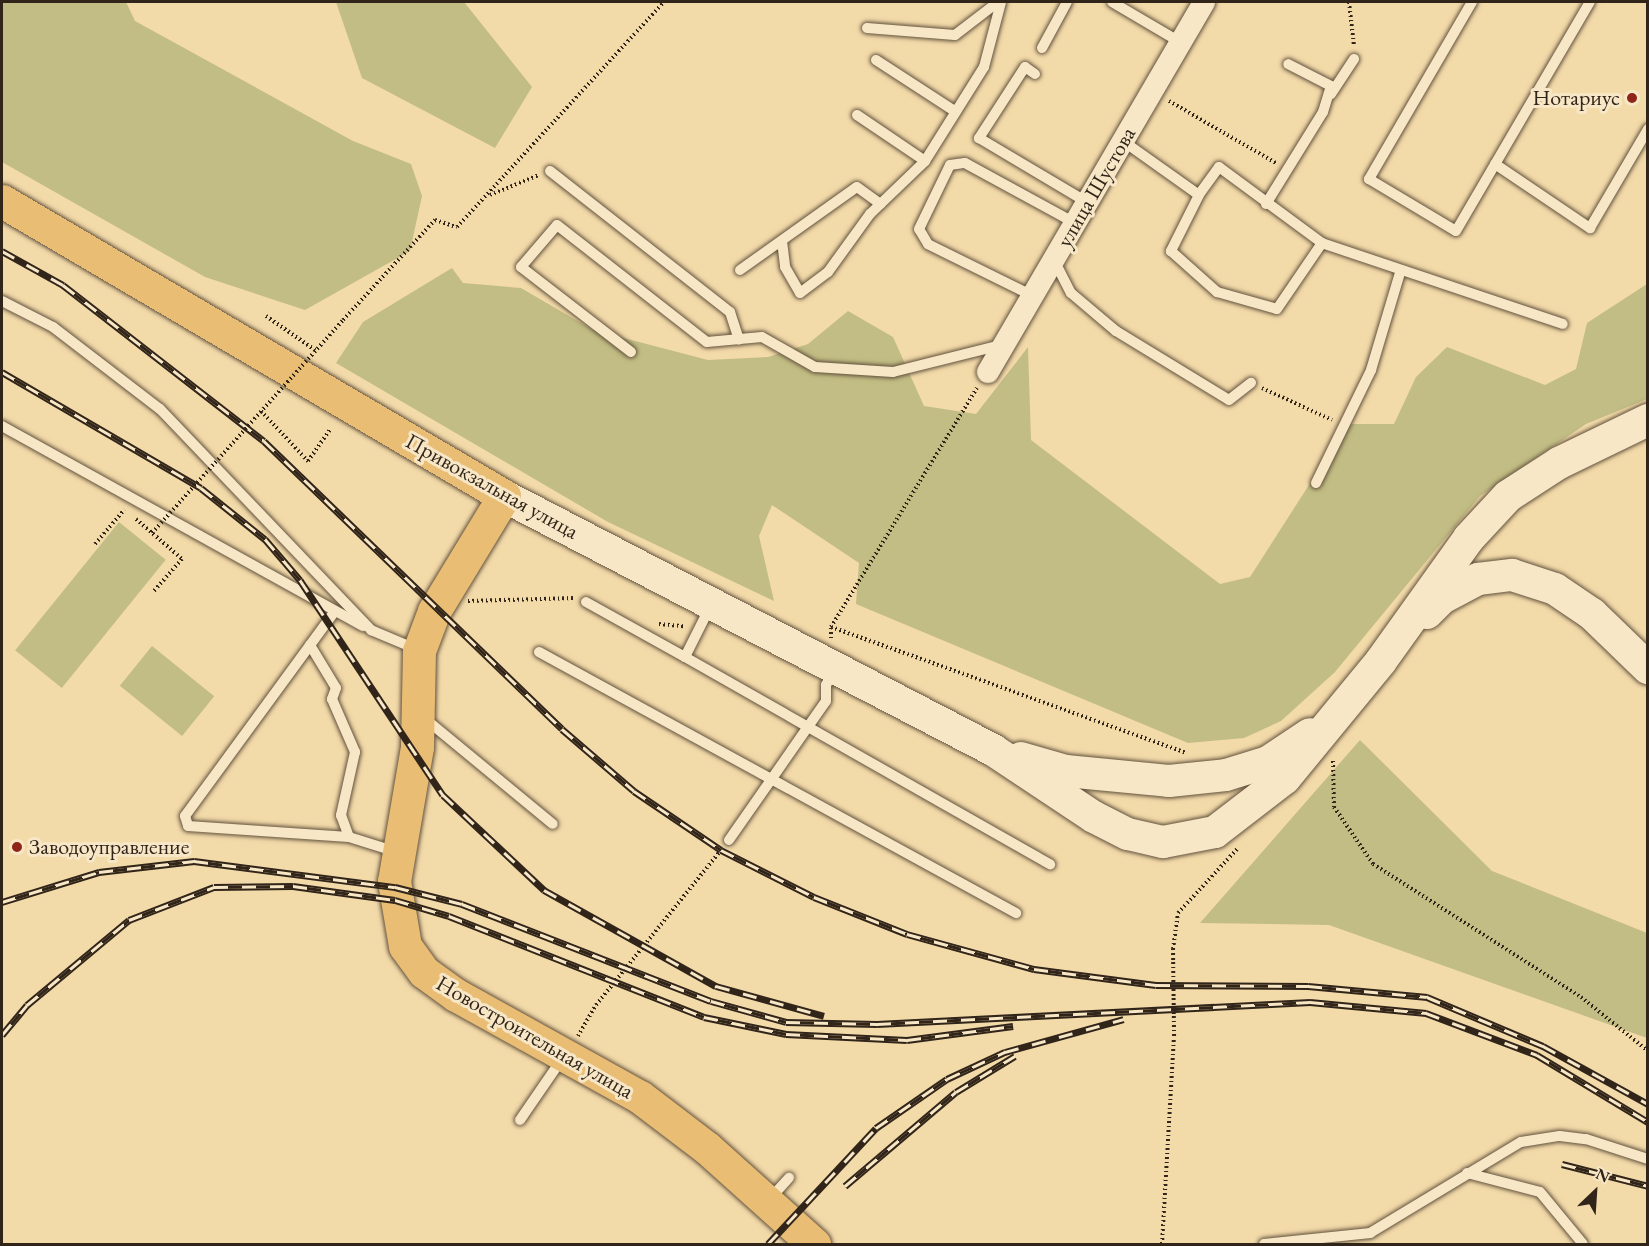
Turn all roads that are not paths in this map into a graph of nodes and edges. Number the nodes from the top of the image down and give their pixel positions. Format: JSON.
{"nodes":[{"id":1,"x":1000,"y":2,"type":"edge"},
{"id":2,"x":1067,"y":2,"type":"edge"},
{"id":3,"x":1112,"y":2,"type":"edge"},
{"id":4,"x":1204,"y":2,"type":"edge"},
{"id":5,"x":1472,"y":2,"type":"edge"},
{"id":6,"x":1590,"y":2,"type":"edge"},
{"id":7,"x":867,"y":28,"type":"dead end"},
{"id":8,"x":1180,"y":42,"type":"junction"},
{"id":9,"x":1042,"y":48,"type":"dead end"},
{"id":10,"x":1354,"y":59,"type":"road end"},
{"id":11,"x":876,"y":60,"type":"dead end"},
{"id":12,"x":1288,"y":64,"type":"dead end"},
{"id":13,"x":1035,"y":74,"type":"dead end"},
{"id":14,"x":1326,"y":102,"type":"junction"},
{"id":15,"x":956,"y":112,"type":"junction"},
{"id":16,"x":857,"y":115,"type":"dead end"},
{"id":17,"x":1647,"y":129,"type":"edge"},
{"id":18,"x":1123,"y":141,"type":"junction"},
{"id":19,"x":924,"y":160,"type":"junction"},
{"id":20,"x":1495,"y":164,"type":"junction"},
{"id":21,"x":550,"y":171,"type":"road end"},
{"id":22,"x":1199,"y":195,"type":"junction"},
{"id":23,"x":2,"y":201,"type":"edge"},
{"id":24,"x":1087,"y":202,"type":"junction"},
{"id":25,"x":880,"y":204,"type":"junction"},
{"id":26,"x":1266,"y":204,"type":"junction"},
{"id":27,"x":1075,"y":223,"type":"junction"},
{"id":28,"x":782,"y":241,"type":"junction"},
{"id":29,"x":1322,"y":243,"type":"junction"},
{"id":30,"x":1053,"y":260,"type":"junction"},
{"id":31,"x":740,"y":270,"type":"dead end"},
{"id":32,"x":1400,"y":273,"type":"junction"},
{"id":33,"x":1033,"y":296,"type":"junction"},
{"id":34,"x":2,"y":301,"type":"edge"},
{"id":35,"x":1563,"y":324,"type":"dead end"},
{"id":36,"x":739,"y":340,"type":"junction"},
{"id":37,"x":1005,"y":344,"type":"junction"},
{"id":38,"x":631,"y":352,"type":"dead end"},
{"id":39,"x":988,"y":372,"type":"road end"},
{"id":40,"x":1251,"y":383,"type":"road end"},
{"id":41,"x":1647,"y":420,"type":"edge"},
{"id":42,"x":2,"y":426,"type":"edge"},
{"id":43,"x":1316,"y":483,"type":"dead end"},
{"id":44,"x":504,"y":495,"type":"junction"},
{"id":45,"x":586,"y":602,"type":"dead end"},
{"id":46,"x":711,"y":604,"type":"junction"},
{"id":47,"x":334,"y":610,"type":"junction"},
{"id":48,"x":371,"y":630,"type":"junction"},
{"id":49,"x":310,"y":645,"type":"junction"},
{"id":50,"x":419,"y":651,"type":"junction"},
{"id":51,"x":539,"y":652,"type":"dead end"},
{"id":52,"x":685,"y":657,"type":"junction"},
{"id":53,"x":833,"y":658,"type":"junction"},
{"id":54,"x":1381,"y":661,"type":"junction"},
{"id":55,"x":1647,"y":668,"type":"edge"},
{"id":56,"x":1342,"y":711,"type":"junction"},
{"id":57,"x":418,"y":713,"type":"junction"},
{"id":58,"x":809,"y":726,"type":"junction"},
{"id":59,"x":993,"y":750,"type":"junction"},
{"id":60,"x":776,"y":778,"type":"junction"},
{"id":61,"x":553,"y":824,"type":"dead end"},
{"id":62,"x":349,"y":837,"type":"junction"},
{"id":63,"x":729,"y":840,"type":"road end"},
{"id":64,"x":398,"y":853,"type":"junction"},
{"id":65,"x":1050,"y":864,"type":"dead end"},
{"id":66,"x":1016,"y":913,"type":"dead end"},
{"id":67,"x":566,"y":1055,"type":"junction"},
{"id":68,"x":520,"y":1120,"type":"dead end"},
{"id":69,"x":1647,"y":1159,"type":"edge"},
{"id":70,"x":1467,"y":1173,"type":"junction"},
{"id":71,"x":814,"y":1245,"type":"edge"},
{"id":72,"x":1264,"y":1245,"type":"edge"},
{"id":73,"x":1583,"y":1245,"type":"edge"}],
"edges":[{"from":1,"to":7,"type":"lane"},
{"from":1,"to":15,"type":"lane"},
{"from":2,"to":9,"type":"lane"},
{"from":3,"to":8,"type":"lane"},
{"from":4,"to":8,"type":"street","name":"улица Шустова"},
{"from":5,"to":20,"type":"lane"},
{"from":6,"to":20,"type":"lane"},
{"from":8,"to":18,"type":"street","name":"улица Шустова"},
{"from":10,"to":14,"type":"lane"},
{"from":11,"to":15,"type":"lane"},
{"from":12,"to":14,"type":"lane"},
{"from":13,"to":24,"type":"lane"},
{"from":14,"to":26,"type":"lane"},
{"from":15,"to":19,"type":"lane"},
{"from":16,"to":19,"type":"lane"},
{"from":17,"to":20,"type":"lane"},
{"from":18,"to":22,"type":"lane"},
{"from":18,"to":24,"type":"street","name":"улица Шустова"},
{"from":19,"to":25,"type":"lane"},
{"from":21,"to":36,"type":"lane"},
{"from":22,"to":26,"type":"lane"},
{"from":22,"to":29,"type":"lane"},
{"from":23,"to":44,"type":"main road","name":"Привокзальная улица"},
{"from":24,"to":27,"type":"street","name":"улица Шустова"},
{"from":25,"to":28,"type":"lane"},
{"from":25,"to":28,"type":"lane"},
{"from":26,"to":29,"type":"lane"},
{"from":27,"to":30,"type":"street","name":"улица Шустова"},
{"from":27,"to":33,"type":"lane"},
{"from":28,"to":31,"type":"lane"},
{"from":29,"to":32,"type":"lane"},
{"from":30,"to":33,"type":"street","name":"улица Шустова"},
{"from":30,"to":40,"type":"lane"},
{"from":32,"to":35,"type":"lane"},
{"from":32,"to":43,"type":"lane"},
{"from":33,"to":37,"type":"street","name":"улица Шустова"},
{"from":34,"to":48,"type":"lane"},
{"from":36,"to":37,"type":"lane"},
{"from":36,"to":38,"type":"lane"},
{"from":37,"to":39,"type":"street","name":"улица Шустова"},
{"from":41,"to":54,"type":"main road"},
{"from":42,"to":47,"type":"lane"},
{"from":44,"to":46,"type":"main road","name":"Привокзальная улица"},
{"from":44,"to":50,"type":"main road","name":"Новостроительная улица"},
{"from":45,"to":52,"type":"lane"},
{"from":46,"to":52,"type":"lane"},
{"from":46,"to":53,"type":"main road","name":"Привокзальная улица"},
{"from":47,"to":48,"type":"lane"},
{"from":47,"to":49,"type":"lane"},
{"from":48,"to":50,"type":"lane"},
{"from":49,"to":62,"type":"lane"},
{"from":49,"to":62,"type":"lane"},
{"from":50,"to":57,"type":"main road","name":"Новостроительная улица"},
{"from":51,"to":60,"type":"lane"},
{"from":52,"to":58,"type":"lane"},
{"from":53,"to":58,"type":"lane"},
{"from":53,"to":59,"type":"main road","name":"Привокзальная улица"},
{"from":54,"to":55,"type":"main road"},
{"from":54,"to":56,"type":"main road"},
{"from":56,"to":59,"type":"main road"},
{"from":56,"to":59,"type":"main road"},
{"from":57,"to":61,"type":"lane"},
{"from":57,"to":64,"type":"main road","name":"Новостроительная улица"},
{"from":58,"to":60,"type":"lane"},
{"from":58,"to":65,"type":"lane"},
{"from":60,"to":63,"type":"lane"},
{"from":60,"to":66,"type":"lane"},
{"from":62,"to":64,"type":"lane"},
{"from":64,"to":67,"type":"main road","name":"Новостроительная улица"},
{"from":67,"to":68,"type":"lane"},
{"from":67,"to":71,"type":"main road","name":"Новостроительная улица"},
{"from":69,"to":70,"type":"lane"},
{"from":70,"to":72,"type":"lane"},
{"from":70,"to":73,"type":"lane"}]}
